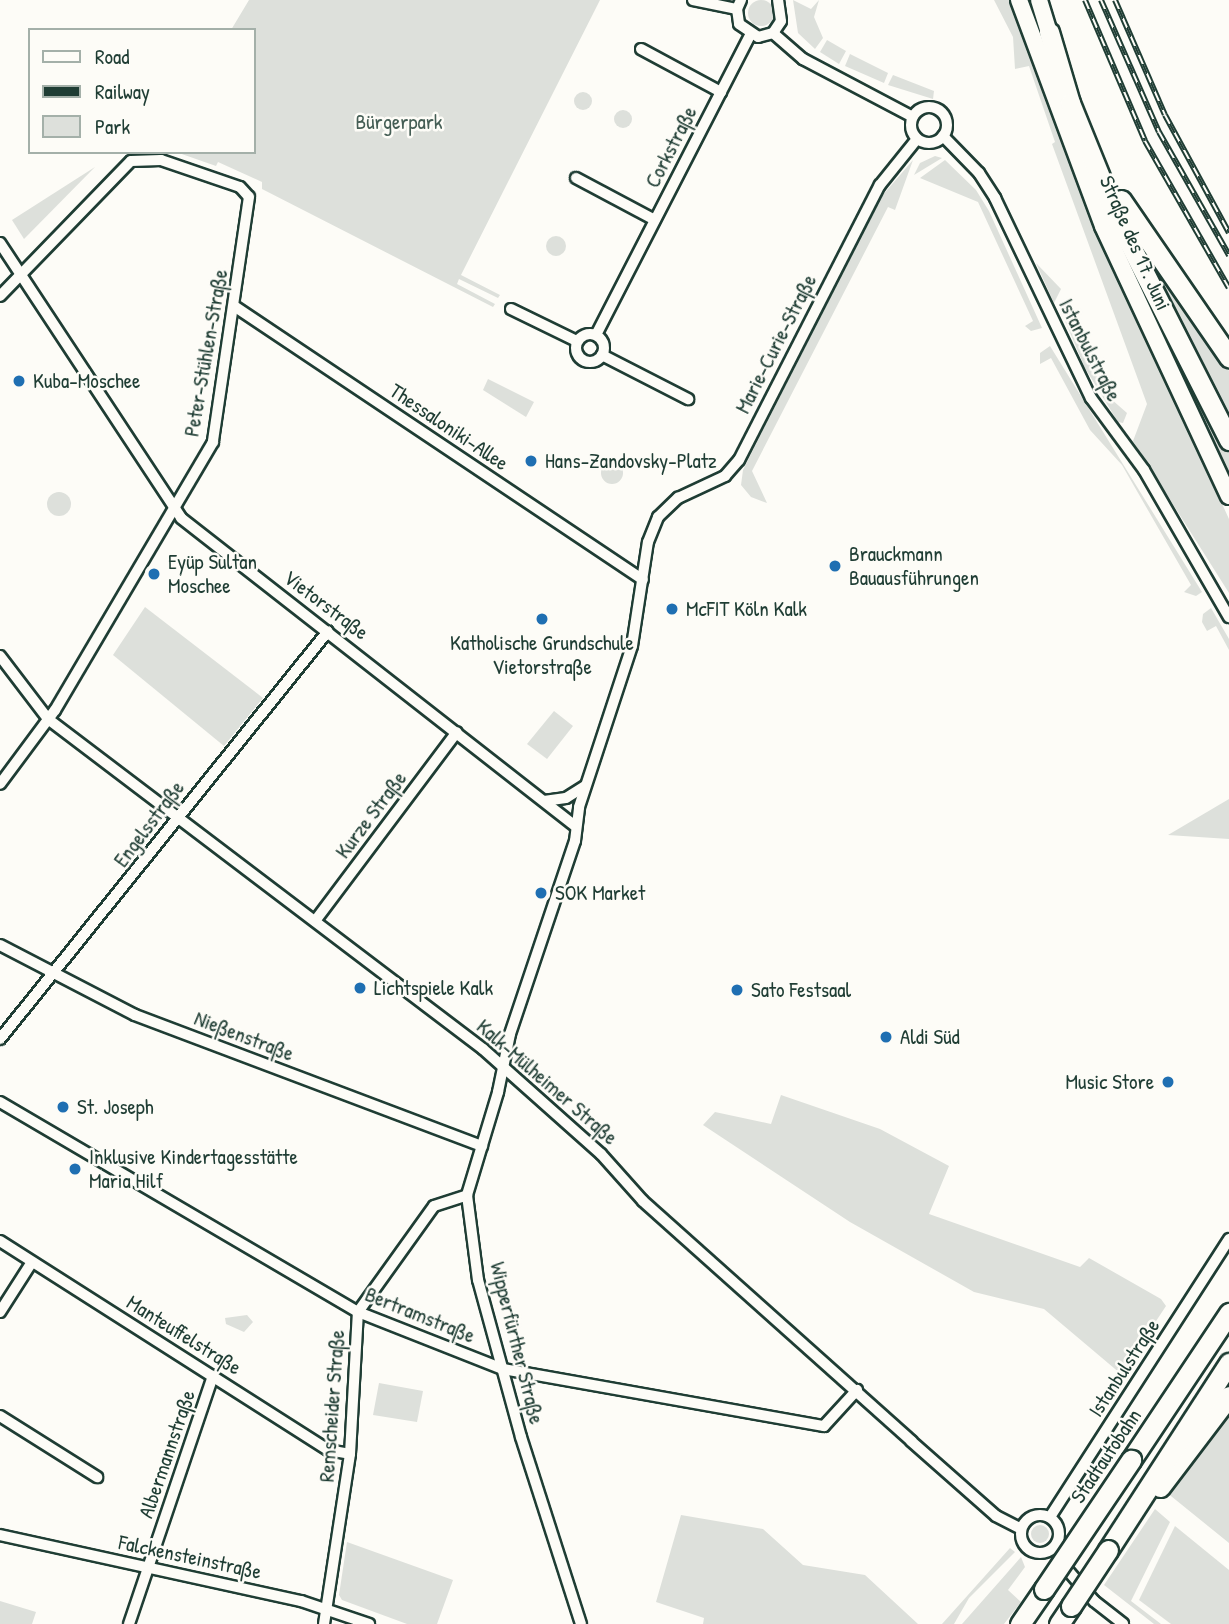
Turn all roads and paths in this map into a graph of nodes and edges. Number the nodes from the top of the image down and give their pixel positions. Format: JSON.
{"nodes":[{"id":1,"x":693,"y":0,"type":"edge"},
{"id":2,"x":778,"y":0,"type":"edge"},
{"id":3,"x":1019,"y":0,"type":"edge"},
{"id":4,"x":1039,"y":0,"type":"edge"},
{"id":5,"x":739,"y":5,"type":"edge"},
{"id":6,"x":1049,"y":32,"type":"junction"},
{"id":7,"x":773,"y":33,"type":"junction"},
{"id":8,"x":750,"y":35,"type":"junction"},
{"id":9,"x":641,"y":49,"type":"dead end"},
{"id":10,"x":721,"y":92,"type":"junction"},
{"id":11,"x":912,"y":117,"type":"junction"},
{"id":12,"x":943,"y":136,"type":"junction"},
{"id":13,"x":917,"y":139,"type":"junction"},
{"id":14,"x":576,"y":178,"type":"dead end"},
{"id":15,"x":655,"y":220,"type":"junction"},
{"id":16,"x":0,"y":243,"type":"edge"},
{"id":17,"x":20,"y":275,"type":"junction"},
{"id":18,"x":0,"y":296,"type":"edge"},
{"id":19,"x":234,"y":306,"type":"junction"},
{"id":20,"x":511,"y":309,"type":"dead end"},
{"id":21,"x":596,"y":335,"type":"junction"},
{"id":22,"x":577,"y":341,"type":"junction"},
{"id":23,"x":602,"y":355,"type":"junction"},
{"id":24,"x":1229,"y":357,"type":"edge"},
{"id":25,"x":688,"y":399,"type":"dead end"},
{"id":26,"x":1229,"y":440,"type":"edge"},
{"id":27,"x":1229,"y":496,"type":"edge"},
{"id":28,"x":174,"y":508,"type":"junction"},
{"id":29,"x":648,"y":542,"type":"joint"},
{"id":30,"x":643,"y":580,"type":"junction"},
{"id":31,"x":1229,"y":617,"type":"edge"},
{"id":32,"x":328,"y":631,"type":"junction"},
{"id":33,"x":0,"y":656,"type":"edge"},
{"id":34,"x":48,"y":719,"type":"junction"},
{"id":35,"x":457,"y":732,"type":"junction"},
{"id":36,"x":0,"y":784,"type":"edge"},
{"id":37,"x":585,"y":786,"type":"junction"},
{"id":38,"x":544,"y":801,"type":"junction"},
{"id":39,"x":178,"y":818,"type":"junction"},
{"id":40,"x":574,"y":825,"type":"junction"},
{"id":41,"x":315,"y":921,"type":"junction"},
{"id":42,"x":0,"y":944,"type":"edge"},
{"id":43,"x":54,"y":974,"type":"junction"},
{"id":44,"x":0,"y":1039,"type":"edge"},
{"id":45,"x":503,"y":1067,"type":"junction"},
{"id":46,"x":0,"y":1102,"type":"edge"},
{"id":47,"x":482,"y":1146,"type":"junction"},
{"id":48,"x":467,"y":1195,"type":"junction"},
{"id":49,"x":1229,"y":1239,"type":"edge"},
{"id":50,"x":0,"y":1241,"type":"edge"},
{"id":51,"x":32,"y":1262,"type":"junction"},
{"id":52,"x":0,"y":1312,"type":"edge"},
{"id":53,"x":358,"y":1312,"type":"junction"},
{"id":54,"x":1229,"y":1313,"type":"edge"},
{"id":55,"x":1229,"y":1363,"type":"edge"},
{"id":56,"x":503,"y":1369,"type":"junction"},
{"id":57,"x":213,"y":1376,"type":"junction"},
{"id":58,"x":857,"y":1390,"type":"junction"},
{"id":59,"x":1229,"y":1396,"type":"edge"},
{"id":60,"x":0,"y":1416,"type":"edge"},
{"id":61,"x":350,"y":1454,"type":"junction"},
{"id":62,"x":97,"y":1477,"type":"dead end"},
{"id":63,"x":1050,"y":1517,"type":"junction"},
{"id":64,"x":1021,"y":1529,"type":"junction"},
{"id":65,"x":0,"y":1535,"type":"edge"},
{"id":66,"x":1052,"y":1549,"type":"junction"},
{"id":67,"x":1108,"y":1550,"type":"junction"},
{"id":68,"x":148,"y":1568,"type":"junction"},
{"id":69,"x":327,"y":1608,"type":"junction"},
{"id":70,"x":129,"y":1624,"type":"edge"},
{"id":71,"x":324,"y":1624,"type":"edge"},
{"id":72,"x":369,"y":1624,"type":"edge"},
{"id":73,"x":581,"y":1624,"type":"edge"},
{"id":74,"x":1020,"y":1624,"type":"edge"},
{"id":75,"x":1059,"y":1624,"type":"edge"},
{"id":76,"x":1123,"y":1624,"type":"edge"}],
"edges":[{"from":1,"to":5,"type":"street"},
{"from":2,"to":7,"type":"street"},
{"from":3,"to":27,"type":"main road","name":"Straße des 17. Juni"},
{"from":4,"to":6,"type":"main road"},
{"from":5,"to":8,"type":"street"},
{"from":6,"to":24,"type":"highway"},
{"from":6,"to":26,"type":"highway"},
{"from":7,"to":8,"type":"street"},
{"from":7,"to":11,"type":"street"},
{"from":8,"to":10,"type":"street","name":"Corkstraße"},
{"from":9,"to":10,"type":"street","name":"Corkstraße"},
{"from":10,"to":15,"type":"street","name":"Corkstraße"},
{"from":11,"to":12,"type":"street"},
{"from":11,"to":13,"type":"street"},
{"from":12,"to":13,"type":"street"},
{"from":12,"to":31,"type":"street","name":"Istanbulstraße"},
{"from":13,"to":29,"type":"street","name":"Marie-Curie-Straße"},
{"from":14,"to":15,"type":"street","name":"Corkstraße"},
{"from":15,"to":21,"type":"street","name":"Corkstraße"},
{"from":16,"to":17,"type":"street","name":"Vietorstraße"},
{"from":17,"to":18,"type":"street"},
{"from":17,"to":19,"type":"street","name":"Peter-Stühlen-Straße"},
{"from":17,"to":28,"type":"street","name":"Vietorstraße"},
{"from":19,"to":28,"type":"street","name":"Peter-Stühlen-Straße"},
{"from":19,"to":30,"type":"street","name":"Thessaloniki-Allee"},
{"from":20,"to":22,"type":"street"},
{"from":21,"to":22,"type":"street"},
{"from":21,"to":23,"type":"street"},
{"from":22,"to":23,"type":"street"},
{"from":23,"to":25,"type":"street"},
{"from":28,"to":32,"type":"street","name":"Vietorstraße"},
{"from":28,"to":34,"type":"street","name":"Peter-Stühlen-Straße"},
{"from":29,"to":30,"type":"street","name":"Wipperfürther Straße"},
{"from":30,"to":37,"type":"street","name":"Wipperfürther Straße"},
{"from":32,"to":35,"type":"street","name":"Vietorstraße"},
{"from":32,"to":39,"type":"street","name":"Engelsstraße"},
{"from":33,"to":34,"type":"street","name":"Kalk-Mülheimer Straße"},
{"from":34,"to":36,"type":"street","name":"Peter-Stühlen-Straße"},
{"from":34,"to":39,"type":"street","name":"Kalk-Mülheimer Straße"},
{"from":35,"to":38,"type":"street","name":"Vietorstraße"},
{"from":35,"to":41,"type":"street","name":"Kurze Straße"},
{"from":37,"to":38,"type":"street"},
{"from":37,"to":40,"type":"street","name":"Wipperfürther Straße"},
{"from":38,"to":40,"type":"street","name":"Vietorstraße"},
{"from":39,"to":41,"type":"street","name":"Kalk-Mülheimer Straße"},
{"from":39,"to":43,"type":"street","name":"Engelsstraße"},
{"from":40,"to":45,"type":"street","name":"Wipperfürther Straße"},
{"from":41,"to":45,"type":"street","name":"Kalk-Mülheimer Straße"},
{"from":42,"to":43,"type":"street","name":"Nießenstraße"},
{"from":43,"to":44,"type":"street","name":"Engelsstraße"},
{"from":43,"to":47,"type":"street","name":"Nießenstraße"},
{"from":45,"to":47,"type":"street","name":"Wipperfürther Straße"},
{"from":45,"to":58,"type":"street","name":"Kalk-Mülheimer Straße"},
{"from":46,"to":53,"type":"street","name":"Bertramstraße"},
{"from":47,"to":48,"type":"street","name":"Wipperfürther Straße"},
{"from":48,"to":53,"type":"street","name":"Remscheider Straße"},
{"from":48,"to":56,"type":"street","name":"Wipperfürther Straße"},
{"from":49,"to":63,"type":"street","name":"Istanbulstraße"},
{"from":50,"to":51,"type":"street","name":"Manteuffelstraße"},
{"from":51,"to":52,"type":"street"},
{"from":51,"to":57,"type":"street","name":"Manteuffelstraße"},
{"from":53,"to":56,"type":"street","name":"Bertramstraße"},
{"from":53,"to":61,"type":"street","name":"Remscheider Straße"},
{"from":54,"to":74,"type":"highway","name":"Stadtautobahn","bridge":true},
{"from":55,"to":67,"type":"highway"},
{"from":56,"to":58,"type":"street","name":"Bertramstraße"},
{"from":56,"to":73,"type":"street","name":"Wipperfürther Straße"},
{"from":57,"to":61,"type":"street","name":"Manteuffelstraße"},
{"from":57,"to":68,"type":"street","name":"Albermannstraße"},
{"from":58,"to":64,"type":"street","name":"Kalk-Mülheimer Straße"},
{"from":59,"to":67,"type":"highway"},
{"from":60,"to":62,"type":"street"},
{"from":61,"to":69,"type":"street","name":"Remscheider Straße"},
{"from":63,"to":64,"type":"street"},
{"from":63,"to":66,"type":"street"},
{"from":64,"to":66,"type":"street"},
{"from":65,"to":68,"type":"street","name":"Falckensteinstraße"},
{"from":66,"to":76,"type":"street"},
{"from":67,"to":75,"type":"highway","bridge":true},
{"from":68,"to":69,"type":"street","name":"Falckensteinstraße"},
{"from":68,"to":70,"type":"street","name":"Albermannstraße"},
{"from":69,"to":71,"type":"street","name":"Remscheider Straße"},
{"from":69,"to":72,"type":"street","name":"Falckensteinstraße"}]}
